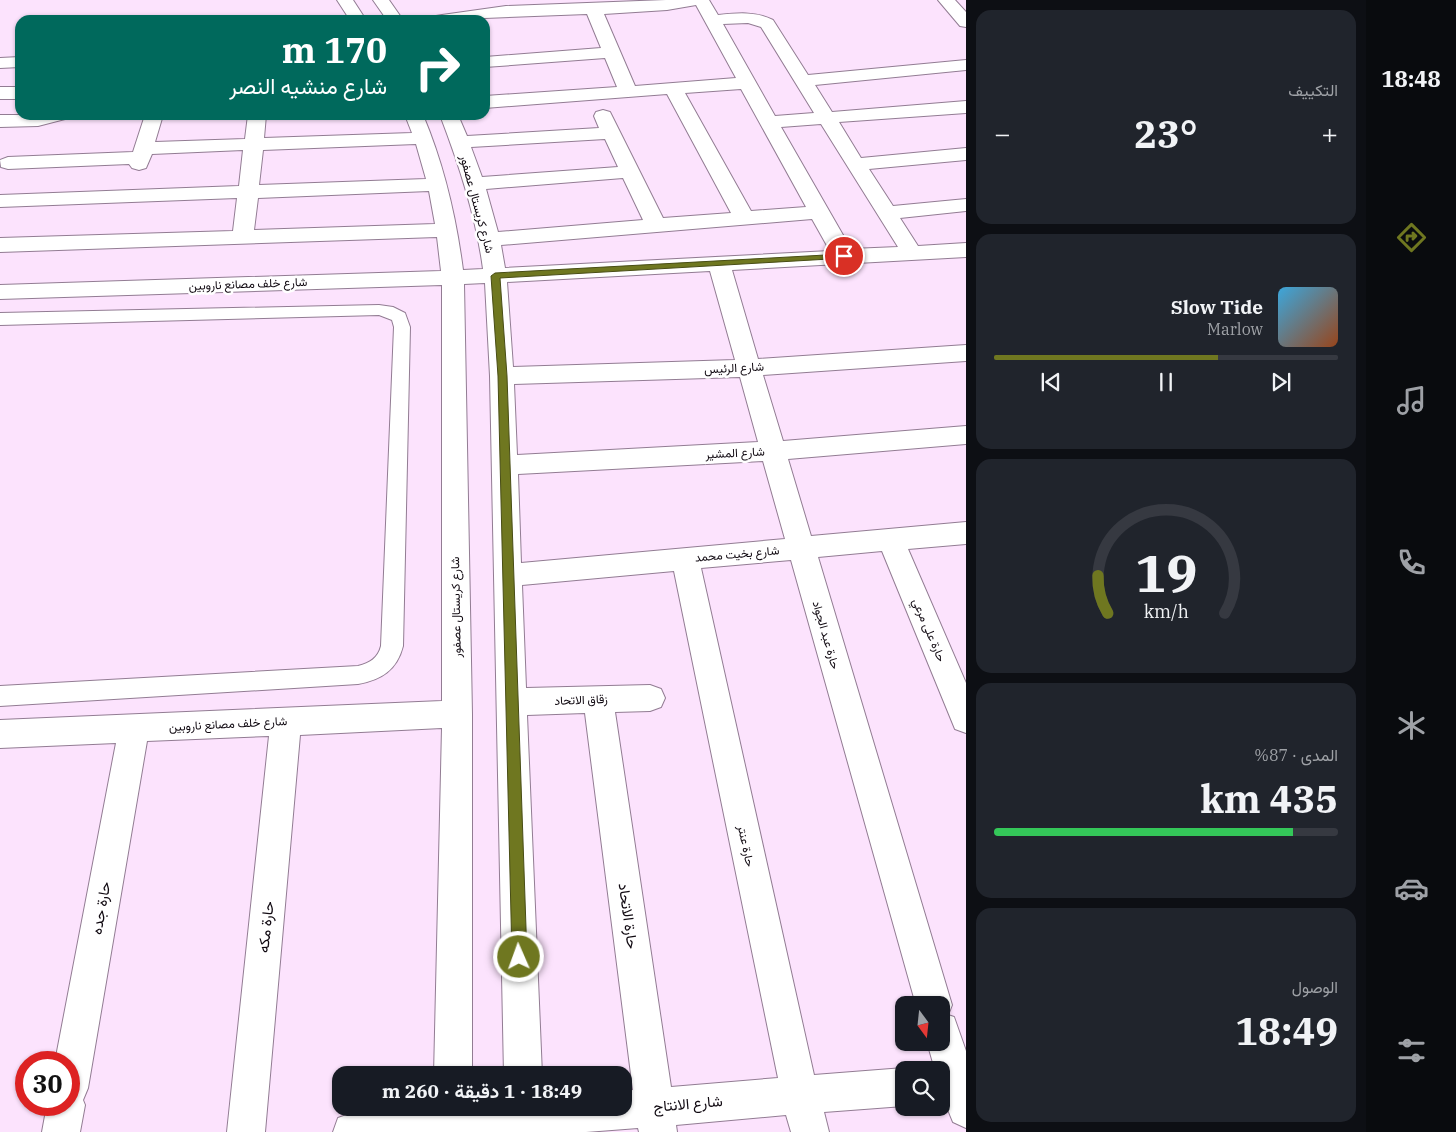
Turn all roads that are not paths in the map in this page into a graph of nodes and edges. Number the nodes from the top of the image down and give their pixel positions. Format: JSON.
{"nodes":[{"id":1,"x":345,"y":0,"type":"edge"},
{"id":2,"x":381,"y":0,"type":"edge"},
{"id":3,"x":700,"y":0,"type":"edge"},
{"id":4,"x":946,"y":0,"type":"edge"},
{"id":5,"x":476,"y":7,"type":"edge"},
{"id":6,"x":594,"y":10,"type":"junction"},
{"id":7,"x":355,"y":15,"type":"edge"},
{"id":8,"x":392,"y":15,"type":"edge"},
{"id":9,"x":455,"y":15,"type":"edge"},
{"id":10,"x":712,"y":20,"type":"junction"},
{"id":11,"x":966,"y":22,"type":"edge"},
{"id":12,"x":612,"y":52,"type":"junction"},
{"id":13,"x":15,"y":62,"type":"edge"},
{"id":14,"x":490,"y":62,"type":"edge"},
{"id":15,"x":0,"y":63,"type":"edge"},
{"id":16,"x":966,"y":65,"type":"edge"},
{"id":17,"x":803,"y":81,"type":"junction"},
{"id":18,"x":747,"y":82,"type":"junction"},
{"id":19,"x":673,"y":88,"type":"junction"},
{"id":20,"x":628,"y":91,"type":"junction"},
{"id":21,"x":0,"y":93,"type":"edge"},
{"id":22,"x":15,"y":93,"type":"edge"},
{"id":23,"x":593,"y":94,"type":"junction"},
{"id":24,"x":490,"y":102,"type":"edge"},
{"id":25,"x":966,"y":107,"type":"edge"},
{"id":26,"x":826,"y":118,"type":"junction"},
{"id":27,"x":38,"y":120,"type":"edge"},
{"id":28,"x":152,"y":120,"type":"edge"},
{"id":29,"x":256,"y":120,"type":"edge"},
{"id":30,"x":451,"y":120,"type":"edge"},
{"id":31,"x":0,"y":121,"type":"edge"},
{"id":32,"x":769,"y":122,"type":"junction"},
{"id":33,"x":419,"y":127,"type":"edge"},
{"id":34,"x":611,"y":133,"type":"junction"},
{"id":35,"x":460,"y":142,"type":"junction"},
{"id":36,"x":254,"y":144,"type":"junction"},
{"id":37,"x":142,"y":153,"type":"junction"},
{"id":38,"x":966,"y":154,"type":"edge"},
{"id":39,"x":8,"y":163,"type":"dead end"},
{"id":40,"x":856,"y":164,"type":"junction"},
{"id":41,"x":630,"y":172,"type":"junction"},
{"id":42,"x":474,"y":184,"type":"junction"},
{"id":43,"x":438,"y":185,"type":"junction"},
{"id":44,"x":248,"y":192,"type":"junction"},
{"id":45,"x":128,"y":197,"type":"junction"},
{"id":46,"x":0,"y":201,"type":"edge"},
{"id":47,"x":966,"y":205,"type":"edge"},
{"id":48,"x":819,"y":212,"type":"junction"},
{"id":49,"x":886,"y":213,"type":"junction"},
{"id":50,"x":744,"y":218,"type":"junction"},
{"id":51,"x":656,"y":225,"type":"junction"},
{"id":52,"x":448,"y":230,"type":"junction"},
{"id":53,"x":243,"y":237,"type":"junction"},
{"id":54,"x":488,"y":239,"type":"junction"},
{"id":55,"x":0,"y":245,"type":"edge"},
{"id":56,"x":966,"y":250,"type":"edge"},
{"id":57,"x":912,"y":253,"type":"junction"},
{"id":58,"x":844,"y":256,"type":"junction"},
{"id":59,"x":719,"y":264,"type":"junction"},
{"id":60,"x":495,"y":276,"type":"junction"},
{"id":61,"x":453,"y":278,"type":"junction"},
{"id":62,"x":0,"y":292,"type":"edge"},
{"id":63,"x":0,"y":319,"type":"edge"},
{"id":64,"x":966,"y":353,"type":"edge"},
{"id":65,"x":748,"y":368,"type":"junction"},
{"id":66,"x":502,"y":376,"type":"junction"},
{"id":67,"x":966,"y":435,"type":"edge"},
{"id":68,"x":772,"y":451,"type":"junction"},
{"id":69,"x":504,"y":465,"type":"junction"},
{"id":70,"x":966,"y":534,"type":"edge"},
{"id":71,"x":891,"y":540,"type":"junction"},
{"id":72,"x":800,"y":548,"type":"junction"},
{"id":73,"x":685,"y":559,"type":"junction"},
{"id":74,"x":508,"y":575,"type":"junction"},
{"id":75,"x":0,"y":696,"type":"edge"},
{"id":76,"x":650,"y":698,"type":"dead end"},
{"id":77,"x":598,"y":700,"type":"junction"},
{"id":78,"x":512,"y":702,"type":"junction"},
{"id":79,"x":457,"y":714,"type":"junction"},
{"id":80,"x":966,"y":719,"type":"edge"},
{"id":81,"x":286,"y":721,"type":"junction"},
{"id":82,"x":134,"y":728,"type":"junction"},
{"id":83,"x":0,"y":734,"type":"edge"},
{"id":84,"x":931,"y":996,"type":"edge"},
{"id":85,"x":76,"y":1051,"type":"edge"},
{"id":86,"x":947,"y":1051,"type":"edge"},
{"id":87,"x":453,"y":1066,"type":"edge"},
{"id":88,"x":523,"y":1066,"type":"edge"},
{"id":89,"x":895,"y":1088,"type":"edge"},
{"id":90,"x":957,"y":1089,"type":"edge"},
{"id":91,"x":800,"y":1095,"type":"junction"},
{"id":92,"x":64,"y":1116,"type":"edge"},
{"id":93,"x":524,"y":1119,"type":"edge"},
{"id":94,"x":656,"y":1120,"type":"edge"},
{"id":95,"x":452,"y":1121,"type":"edge"},
{"id":96,"x":61,"y":1132,"type":"edge"},
{"id":97,"x":246,"y":1132,"type":"edge"},
{"id":98,"x":352,"y":1132,"type":"edge"},
{"id":99,"x":810,"y":1132,"type":"edge"}],
"edges":[{"from":1,"to":7,"type":"street"},
{"from":2,"to":8,"type":"street"},
{"from":3,"to":6,"type":"street"},
{"from":3,"to":10,"type":"street"},
{"from":4,"to":11,"type":"street"},
{"from":5,"to":6,"type":"street"},
{"from":5,"to":9,"type":"street"},
{"from":6,"to":12,"type":"street"},
{"from":10,"to":17,"type":"street"},
{"from":10,"to":18,"type":"street"},
{"from":12,"to":14,"type":"street"},
{"from":12,"to":20,"type":"street"},
{"from":13,"to":15,"type":"street"},
{"from":16,"to":17,"type":"street"},
{"from":17,"to":26,"type":"street"},
{"from":18,"to":19,"type":"street"},
{"from":18,"to":32,"type":"street"},
{"from":19,"to":20,"type":"street"},
{"from":19,"to":50,"type":"street"},
{"from":20,"to":23,"type":"street"},
{"from":21,"to":22,"type":"street"},
{"from":23,"to":24,"type":"street"},
{"from":23,"to":34,"type":"street"},
{"from":25,"to":26,"type":"street"},
{"from":26,"to":32,"type":"street"},
{"from":26,"to":40,"type":"street"},
{"from":27,"to":31,"type":"street"},
{"from":28,"to":37,"type":"street"},
{"from":29,"to":36,"type":"street"},
{"from":30,"to":35,"type":"street","name":"شارع كريستال عصفور"},
{"from":32,"to":48,"type":"street"},
{"from":33,"to":36,"type":"street"},
{"from":33,"to":43,"type":"street","name":"شارع كريستال عصفور"},
{"from":34,"to":35,"type":"street"},
{"from":34,"to":41,"type":"street"},
{"from":35,"to":42,"type":"street","name":"شارع كريستال عصفور"},
{"from":36,"to":37,"type":"street"},
{"from":36,"to":44,"type":"street"},
{"from":37,"to":39,"type":"street"},
{"from":37,"to":45,"type":"street"},
{"from":38,"to":40,"type":"street"},
{"from":40,"to":49,"type":"street"},
{"from":41,"to":42,"type":"street"},
{"from":41,"to":51,"type":"street"},
{"from":42,"to":54,"type":"street","name":"شارع كريستال عصفور"},
{"from":43,"to":44,"type":"street"},
{"from":43,"to":52,"type":"street","name":"شارع كريستال عصفور"},
{"from":44,"to":45,"type":"street"},
{"from":44,"to":53,"type":"street"},
{"from":45,"to":46,"type":"street"},
{"from":47,"to":49,"type":"street"},
{"from":48,"to":50,"type":"street"},
{"from":48,"to":58,"type":"street"},
{"from":49,"to":57,"type":"street"},
{"from":50,"to":51,"type":"street"},
{"from":51,"to":54,"type":"street"},
{"from":52,"to":53,"type":"street"},
{"from":52,"to":61,"type":"street","name":"شارع كريستال عصفور"},
{"from":53,"to":55,"type":"street"},
{"from":54,"to":60,"type":"street","name":"شارع كريستال عصفور"},
{"from":56,"to":57,"type":"street","name":"شارع خلف مصانع ناروبين"},
{"from":57,"to":58,"type":"street","name":"شارع خلف مصانع ناروبين"},
{"from":58,"to":59,"type":"street","name":"شارع خلف مصانع ناروبين"},
{"from":59,"to":60,"type":"street","name":"شارع خلف مصانع ناروبين"},
{"from":59,"to":65,"type":"street","name":"حارة عبد الجواد"},
{"from":60,"to":61,"type":"street","name":"شارع خلف مصانع ناروبين"},
{"from":60,"to":66,"type":"street","name":"شارع كريستال عصفور"},
{"from":61,"to":62,"type":"street","name":"شارع خلف مصانع ناروبين"},
{"from":61,"to":79,"type":"street","name":"شارع كريستال عصفور"},
{"from":63,"to":75,"type":"lane"},
{"from":64,"to":65,"type":"street","name":"شارع الرئيس"},
{"from":65,"to":66,"type":"street","name":"شارع الرئيس"},
{"from":65,"to":68,"type":"street","name":"حارة عبد الجواد"},
{"from":66,"to":69,"type":"street","name":"شارع كريستال عصفور"},
{"from":67,"to":68,"type":"street","name":"شارع المشير"},
{"from":68,"to":69,"type":"street","name":"شارع المشير"},
{"from":68,"to":72,"type":"street","name":"حارة عبد الجواد"},
{"from":69,"to":74,"type":"street","name":"شارع كريستال عصفور"},
{"from":70,"to":71,"type":"street","name":"شارع بخيت محمد"},
{"from":71,"to":72,"type":"street","name":"شارع بخيت محمد"},
{"from":71,"to":80,"type":"street","name":"حارة على مرعي"},
{"from":72,"to":73,"type":"street","name":"شارع بخيت محمد"},
{"from":72,"to":84,"type":"street","name":"حارة عبد الجواد"},
{"from":73,"to":74,"type":"street","name":"شارع بخيت محمد"},
{"from":73,"to":91,"type":"street","name":"حارة عنتر"},
{"from":74,"to":78,"type":"street","name":"شارع كريستال عصفور"},
{"from":76,"to":77,"type":"street","name":"زقاق الاتحاد"},
{"from":77,"to":78,"type":"street","name":"زقاق الاتحاد"},
{"from":77,"to":94,"type":"street","name":"حارة الاتحاد"},
{"from":78,"to":88,"type":"street","name":"شارع كريستال عصفور"},
{"from":79,"to":81,"type":"street","name":"شارع خلف مصانع ناروبين"},
{"from":79,"to":87,"type":"street","name":"شارع كريستال عصفور"},
{"from":81,"to":82,"type":"street","name":"شارع خلف مصانع ناروبين"},
{"from":81,"to":97,"type":"street","name":"حارة مكه"},
{"from":82,"to":83,"type":"street","name":"شارع خلف مصانع ناروبين"},
{"from":82,"to":85,"type":"street","name":"حارة جده"},
{"from":86,"to":90,"type":"street"},
{"from":89,"to":91,"type":"street","name":"شارع الانتاج"},
{"from":91,"to":94,"type":"street","name":"شارع الانتاج"},
{"from":91,"to":99,"type":"street","name":"حارة عنتر"},
{"from":92,"to":96,"type":"street"},
{"from":93,"to":94,"type":"street","name":"شارع الانتاج"},
{"from":93,"to":95,"type":"street","name":"شارع الانتاج"},
{"from":95,"to":98,"type":"street","name":"شارع الانتاج"}]}
